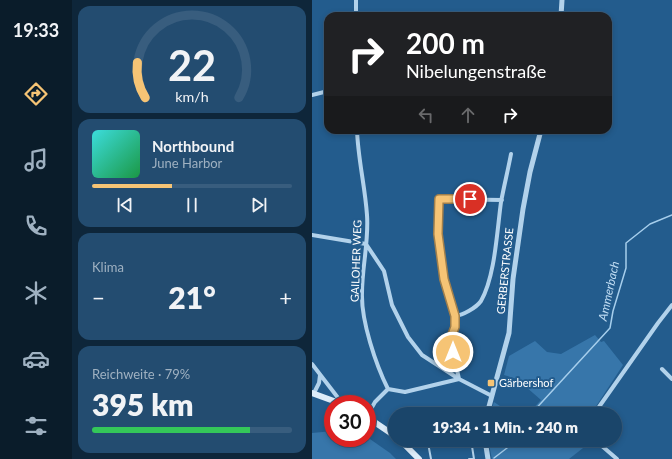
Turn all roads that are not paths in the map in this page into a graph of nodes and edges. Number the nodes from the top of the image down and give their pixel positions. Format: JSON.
{"nodes":[{"id":1,"x":356,"y":0,"type":"edge"},
{"id":2,"x":562,"y":0,"type":"edge"},
{"id":3,"x":356,"y":12,"type":"edge"},
{"id":4,"x":561,"y":12,"type":"edge"},
{"id":5,"x":324,"y":92,"type":"edge"},
{"id":6,"x":312,"y":95,"type":"edge"},
{"id":7,"x":357,"y":134,"type":"edge"},
{"id":8,"x":540,"y":134,"type":"edge"},
{"id":9,"x":511,"y":154,"type":"dead end"},
{"id":10,"x":502,"y":200,"type":"junction"},
{"id":11,"x":312,"y":235,"type":"edge"},
{"id":12,"x":366,"y":244,"type":"junction"},
{"id":13,"x":672,"y":305,"type":"edge"},
{"id":14,"x":455,"y":316,"type":"junction"},
{"id":15,"x":312,"y":364,"type":"edge"},
{"id":16,"x":662,"y":369,"type":"dead end"},
{"id":17,"x":320,"y":374,"type":"junction"},
{"id":18,"x":672,"y":378,"type":"edge"},
{"id":19,"x":459,"y":379,"type":"junction"},
{"id":20,"x":388,"y":390,"type":"junction"},
{"id":21,"x":313,"y":393,"type":"edge"},
{"id":22,"x":336,"y":395,"type":"edge"},
{"id":23,"x":492,"y":396,"type":"junction"},
{"id":24,"x":324,"y":397,"type":"edge"},
{"id":25,"x":376,"y":401,"type":"edge"},
{"id":26,"x":490,"y":407,"type":"edge"},
{"id":27,"x":599,"y":407,"type":"edge"},
{"id":28,"x":376,"y":423,"type":"edge"},
{"id":29,"x":388,"y":431,"type":"edge"},
{"id":30,"x":409,"y":447,"type":"edge"},
{"id":31,"x":429,"y":447,"type":"edge"},
{"id":32,"x":472,"y":447,"type":"edge"},
{"id":33,"x":486,"y":447,"type":"edge"},
{"id":34,"x":603,"y":447,"type":"edge"},
{"id":35,"x":419,"y":459,"type":"edge"},
{"id":36,"x":431,"y":459,"type":"edge"},
{"id":37,"x":470,"y":459,"type":"edge"},
{"id":38,"x":488,"y":459,"type":"edge"},
{"id":39,"x":617,"y":459,"type":"edge"}],
"edges":[{"from":1,"to":3,"type":"street"},
{"from":2,"to":4,"type":"street"},
{"from":5,"to":6,"type":"street"},
{"from":7,"to":12,"type":"street","name":"GAILOHER WEG"},
{"from":8,"to":23,"type":"street","name":"GERBERSTRASSE"},
{"from":9,"to":10,"type":"street"},
{"from":10,"to":14,"type":"street"},
{"from":10,"to":14,"type":"street"},
{"from":11,"to":12,"type":"street"},
{"from":12,"to":19,"type":"street"},
{"from":12,"to":20,"type":"street","name":"GAILOHER WEG"},
{"from":13,"to":27,"type":"street"},
{"from":14,"to":19,"type":"street"},
{"from":15,"to":17,"type":"street"},
{"from":16,"to":18,"type":"street"},
{"from":17,"to":21,"type":"street"},
{"from":17,"to":22,"type":"street"},
{"from":19,"to":20,"type":"street"},
{"from":19,"to":23,"type":"street"},
{"from":20,"to":25,"type":"street"},
{"from":21,"to":24,"type":"main road"},
{"from":23,"to":26,"type":"street","name":"GERBERSTRASSE"},
{"from":28,"to":29,"type":"main road"},
{"from":30,"to":35,"type":"main road"},
{"from":31,"to":36,"type":"lane"},
{"from":32,"to":37,"type":"lane"},
{"from":33,"to":38,"type":"street"},
{"from":34,"to":39,"type":"street"}]}
